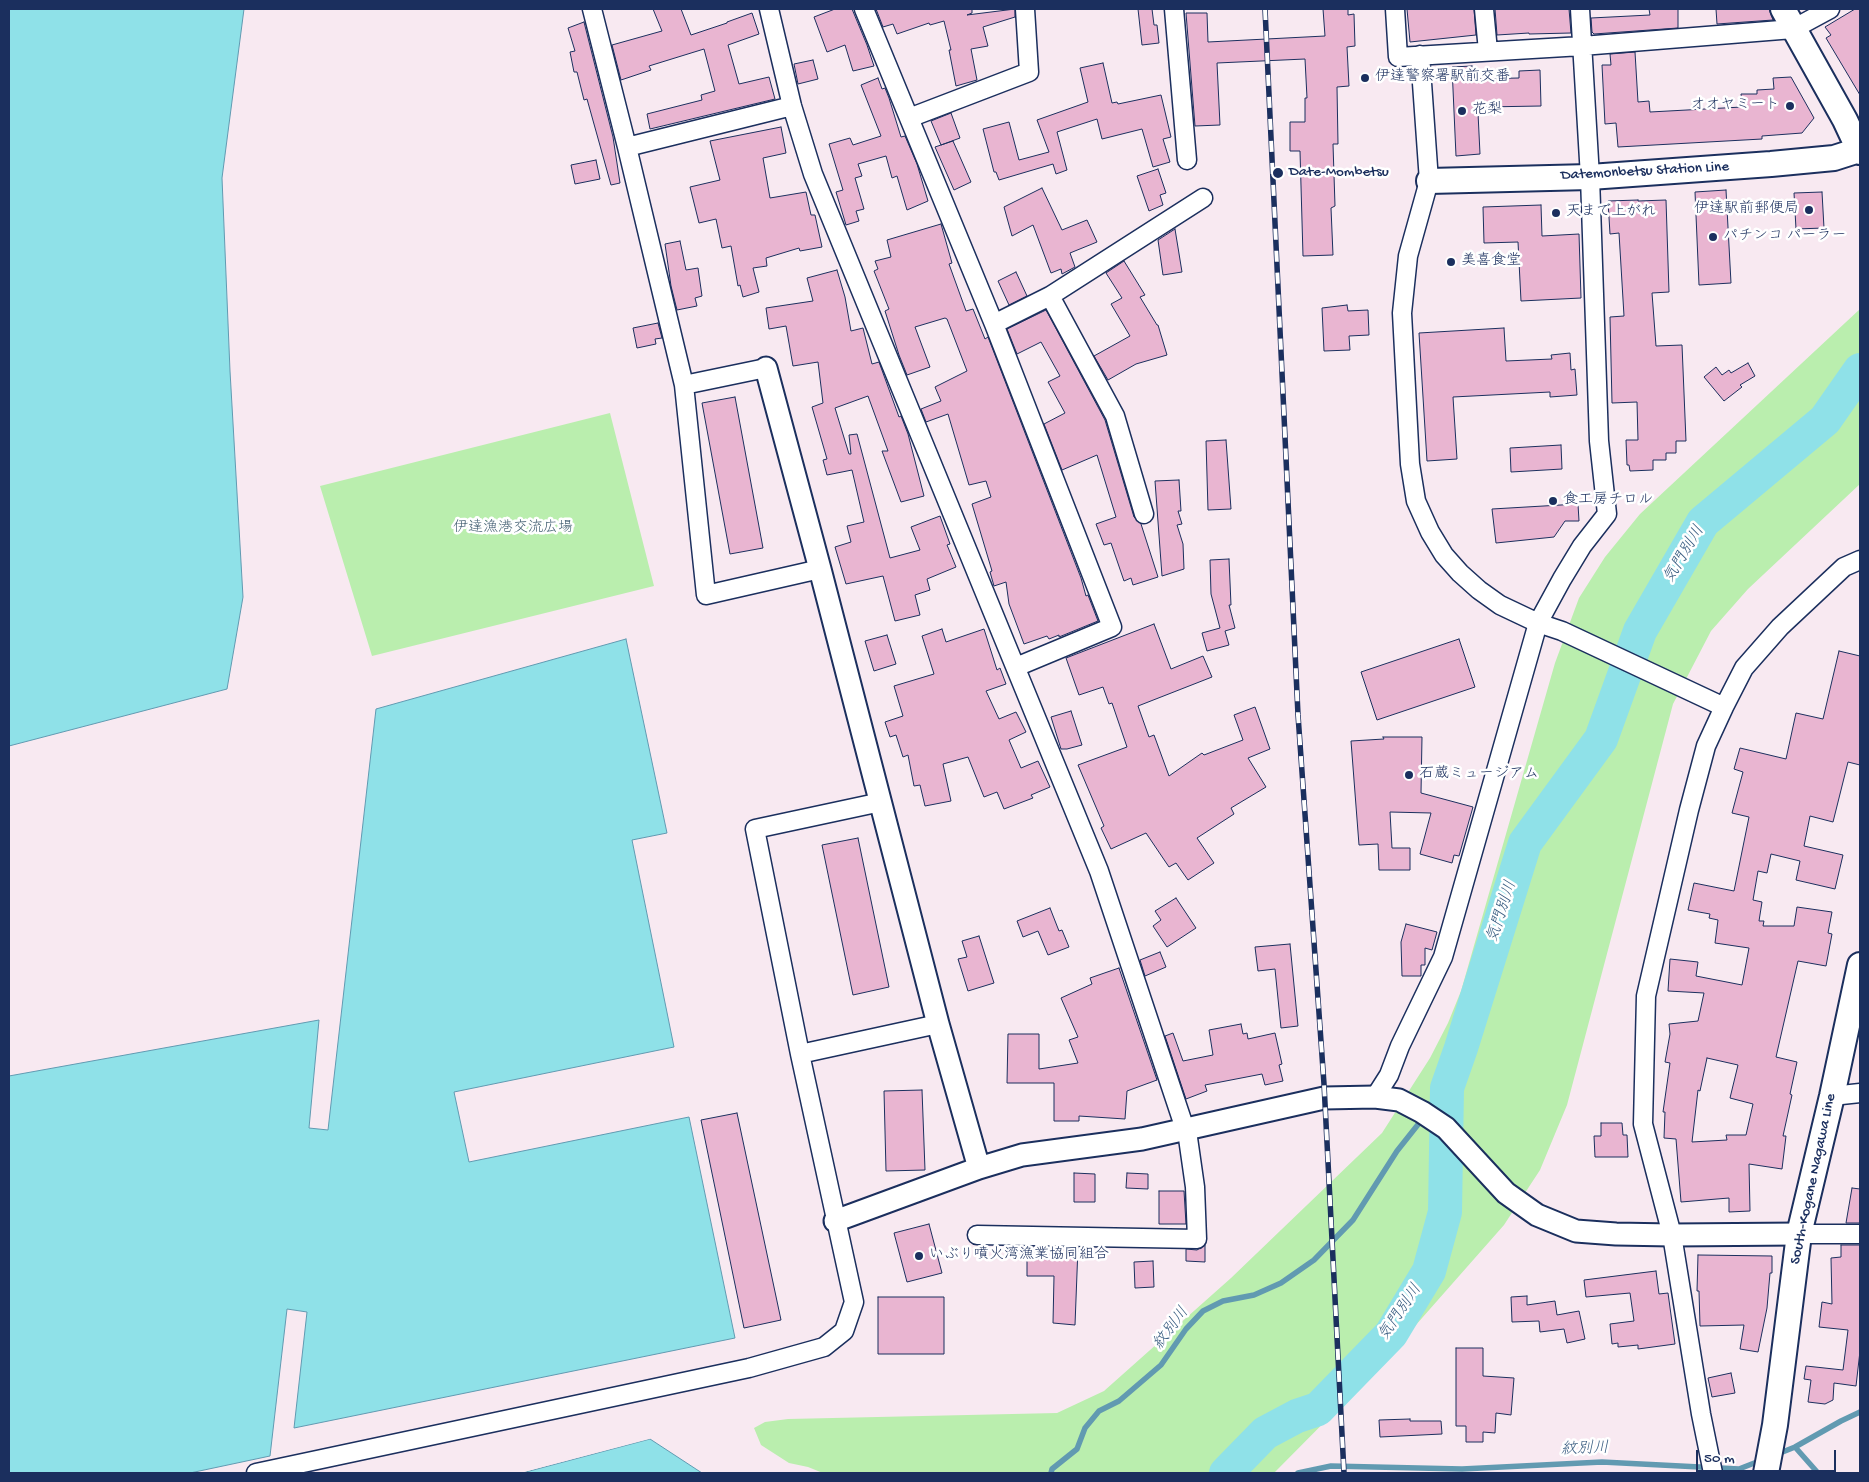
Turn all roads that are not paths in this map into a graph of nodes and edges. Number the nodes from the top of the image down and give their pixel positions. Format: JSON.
{"nodes":[{"id":1,"x":592,"y":9,"type":"edge"},
{"id":2,"x":770,"y":9,"type":"edge"},
{"id":3,"x":864,"y":9,"type":"edge"},
{"id":4,"x":1026,"y":9,"type":"edge"},
{"id":5,"x":1174,"y":9,"type":"edge"},
{"id":6,"x":1396,"y":9,"type":"edge"},
{"id":7,"x":1484,"y":9,"type":"edge"},
{"id":8,"x":1580,"y":9,"type":"edge"},
{"id":9,"x":1830,"y":9,"type":"edge"},
{"id":10,"x":1788,"y":19,"type":"edge"},
{"id":11,"x":1582,"y":46,"type":"junction"},
{"id":12,"x":1488,"y":51,"type":"junction"},
{"id":13,"x":1420,"y":55,"type":"junction"},
{"id":14,"x":792,"y":106,"type":"junction"},
{"id":15,"x":908,"y":118,"type":"junction"},
{"id":16,"x":627,"y":147,"type":"junction"},
{"id":17,"x":1860,"y":150,"type":"edge"},
{"id":18,"x":1187,"y":160,"type":"dead end"},
{"id":19,"x":1590,"y":177,"type":"junction"},
{"id":20,"x":1429,"y":181,"type":"junction"},
{"id":21,"x":1203,"y":198,"type":"dead end"},
{"id":22,"x":1050,"y":296,"type":"junction"},
{"id":23,"x":994,"y":324,"type":"junction"},
{"id":24,"x":766,"y":368,"type":"joint"},
{"id":25,"x":684,"y":385,"type":"junction"},
{"id":26,"x":1144,"y":514,"type":"dead end"},
{"id":27,"x":1860,"y":560,"type":"edge"},
{"id":28,"x":820,"y":569,"type":"junction"},
{"id":29,"x":1538,"y":623,"type":"junction"},
{"id":30,"x":1016,"y":667,"type":"junction"},
{"id":31,"x":1724,"y":707,"type":"junction"},
{"id":32,"x":881,"y":802,"type":"junction"},
{"id":33,"x":1860,"y":965,"type":"edge"},
{"id":34,"x":938,"y":1024,"type":"junction"},
{"id":35,"x":800,"y":1054,"type":"junction"},
{"id":36,"x":1860,"y":1093,"type":"edge"},
{"id":37,"x":1375,"y":1096,"type":"junction"},
{"id":38,"x":1832,"y":1096,"type":"junction"},
{"id":39,"x":1185,"y":1129,"type":"junction"},
{"id":40,"x":979,"y":1168,"type":"junction"},
{"id":41,"x":835,"y":1221,"type":"junction"},
{"id":42,"x":1799,"y":1234,"type":"junction"},
{"id":43,"x":1860,"y":1234,"type":"edge"},
{"id":44,"x":977,"y":1235,"type":"dead end"},
{"id":45,"x":1672,"y":1235,"type":"junction"},
{"id":46,"x":256,"y":1473,"type":"edge"},
{"id":47,"x":1713,"y":1473,"type":"edge"},
{"id":48,"x":1766,"y":1473,"type":"edge"}],
"edges":[{"from":1,"to":16,"type":"street"},
{"from":2,"to":14,"type":"street"},
{"from":3,"to":15,"type":"street"},
{"from":4,"to":15,"type":"street"},
{"from":5,"to":18,"type":"street"},
{"from":6,"to":13,"type":"street"},
{"from":7,"to":12,"type":"street"},
{"from":8,"to":11,"type":"street"},
{"from":9,"to":10,"type":"street"},
{"from":10,"to":11,"type":"street"},
{"from":10,"to":17,"type":"main road"},
{"from":11,"to":12,"type":"street"},
{"from":11,"to":19,"type":"street"},
{"from":12,"to":13,"type":"street"},
{"from":13,"to":20,"type":"street"},
{"from":14,"to":16,"type":"street"},
{"from":14,"to":30,"type":"street"},
{"from":15,"to":23,"type":"street"},
{"from":16,"to":25,"type":"street"},
{"from":17,"to":19,"type":"main road","name":"Datemonbetsu Station Line"},
{"from":19,"to":20,"type":"main road","name":"Datemonbetsu Station Line"},
{"from":19,"to":29,"type":"street"},
{"from":20,"to":29,"type":"street"},
{"from":21,"to":22,"type":"street"},
{"from":22,"to":23,"type":"street"},
{"from":22,"to":26,"type":"street"},
{"from":23,"to":30,"type":"street"},
{"from":24,"to":25,"type":"street"},
{"from":24,"to":28,"type":"street"},
{"from":25,"to":28,"type":"street"},
{"from":27,"to":31,"type":"street"},
{"from":28,"to":32,"type":"street"},
{"from":29,"to":31,"type":"street"},
{"from":29,"to":37,"type":"street"},
{"from":30,"to":39,"type":"street"},
{"from":31,"to":45,"type":"street"},
{"from":32,"to":34,"type":"street"},
{"from":32,"to":35,"type":"street"},
{"from":33,"to":38,"type":"main road","name":"South-Kogane Nagawa Line"},
{"from":34,"to":35,"type":"street"},
{"from":34,"to":40,"type":"street"},
{"from":35,"to":41,"type":"street"},
{"from":36,"to":38,"type":"street"},
{"from":37,"to":39,"type":"street"},
{"from":37,"to":45,"type":"street"},
{"from":38,"to":42,"type":"main road","name":"South-Kogane Nagawa Line"},
{"from":39,"to":40,"type":"street"},
{"from":39,"to":44,"type":"street"},
{"from":40,"to":41,"type":"street"},
{"from":41,"to":46,"type":"street"},
{"from":42,"to":43,"type":"street"},
{"from":42,"to":45,"type":"street"},
{"from":42,"to":48,"type":"main road","name":"South-Kogane Nagawa Line"},
{"from":45,"to":47,"type":"street"}]}
